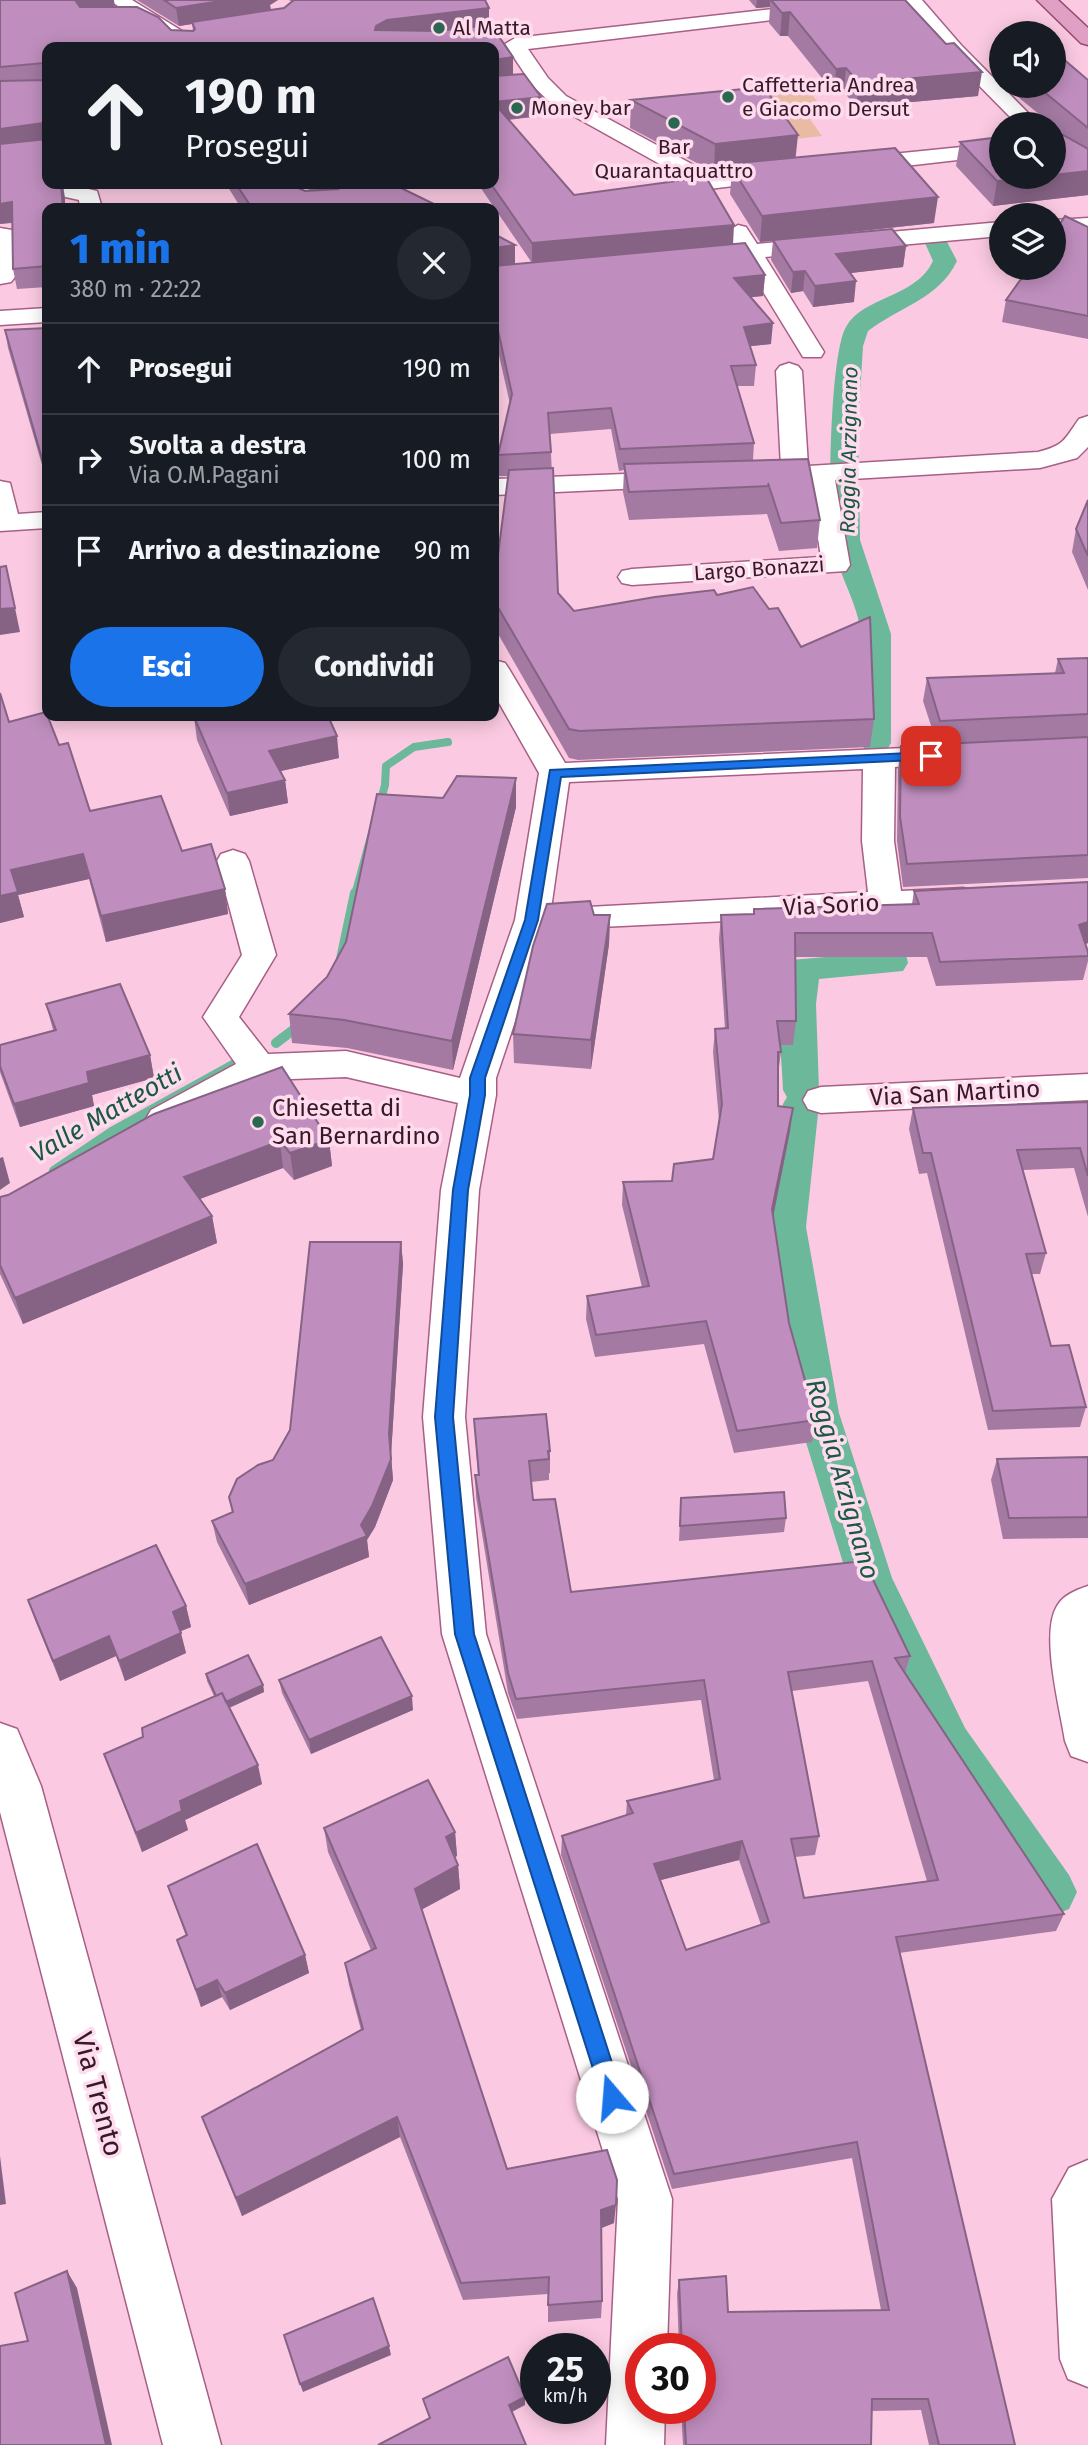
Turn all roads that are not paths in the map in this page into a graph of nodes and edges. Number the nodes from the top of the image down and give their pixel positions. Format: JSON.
{"nodes":[{"id":1,"x":119,"y":0,"type":"edge"},
{"id":2,"x":694,"y":0,"type":"edge"},
{"id":3,"x":759,"y":0,"type":"edge"},
{"id":4,"x":912,"y":0,"type":"edge"},
{"id":5,"x":1047,"y":0,"type":"edge"},
{"id":6,"x":141,"y":14,"type":"junction"},
{"id":7,"x":103,"y":18,"type":"edge"},
{"id":8,"x":709,"y":22,"type":"junction"},
{"id":9,"x":688,"y":27,"type":"junction"},
{"id":10,"x":203,"y":31,"type":"edge"},
{"id":11,"x":494,"y":36,"type":"edge"},
{"id":12,"x":1088,"y":39,"type":"edge"},
{"id":13,"x":180,"y":41,"type":"edge"},
{"id":14,"x":515,"y":44,"type":"junction"},
{"id":15,"x":702,"y":47,"type":"dead end"},
{"id":16,"x":556,"y":60,"type":"dead end"},
{"id":17,"x":535,"y":72,"type":"junction"},
{"id":18,"x":517,"y":84,"type":"edge"},
{"id":19,"x":1017,"y":112,"type":"edge"},
{"id":20,"x":989,"y":150,"type":"edge"},
{"id":21,"x":832,"y":167,"type":"edge"},
{"id":22,"x":805,"y":171,"type":"edge"},
{"id":23,"x":709,"y":182,"type":"junction"},
{"id":24,"x":989,"y":230,"type":"edge"},
{"id":25,"x":0,"y":235,"type":"edge"},
{"id":26,"x":750,"y":250,"type":"junction"},
{"id":27,"x":669,"y":259,"type":"edge"},
{"id":28,"x":0,"y":277,"type":"edge"},
{"id":29,"x":42,"y":315,"type":"edge"},
{"id":30,"x":0,"y":318,"type":"edge"},
{"id":31,"x":812,"y":352,"type":"dead end"},
{"id":32,"x":789,"y":371,"type":"dead end"},
{"id":33,"x":1088,"y":424,"type":"edge"},
{"id":34,"x":808,"y":474,"type":"junction"},
{"id":35,"x":727,"y":478,"type":"edge"},
{"id":36,"x":699,"y":479,"type":"edge"},
{"id":37,"x":499,"y":487,"type":"edge"},
{"id":38,"x":0,"y":489,"type":"edge"},
{"id":39,"x":42,"y":520,"type":"edge"},
{"id":40,"x":3,"y":523,"type":"edge"},
{"id":41,"x":632,"y":577,"type":"dead end"},
{"id":42,"x":499,"y":678,"type":"edge"},
{"id":43,"x":976,"y":754,"type":"edge"},
{"id":44,"x":879,"y":758,"type":"junction"},
{"id":45,"x":555,"y":773,"type":"junction"},
{"id":46,"x":233,"y":861,"type":"dead end"},
{"id":47,"x":994,"y":897,"type":"edge"},
{"id":48,"x":886,"y":903,"type":"junction"},
{"id":49,"x":531,"y":920,"type":"junction"},
{"id":50,"x":259,"y":1067,"type":"junction"},
{"id":51,"x":1088,"y":1087,"type":"edge"},
{"id":52,"x":478,"y":1095,"type":"junction"},
{"id":53,"x":821,"y":1100,"type":"dead end"},
{"id":54,"x":130,"y":1138,"type":"edge"},
{"id":55,"x":1088,"y":1605,"type":"edge"},
{"id":56,"x":1088,"y":1741,"type":"edge"},
{"id":57,"x":5,"y":1774,"type":"edge"},
{"id":58,"x":1088,"y":2187,"type":"edge"},
{"id":59,"x":1088,"y":2359,"type":"edge"},
{"id":60,"x":192,"y":2445,"type":"edge"},
{"id":61,"x":635,"y":2445,"type":"edge"}],
"edges":[{"from":1,"to":6,"type":"street"},
{"from":2,"to":8,"type":"street"},
{"from":3,"to":8,"type":"street"},
{"from":4,"to":19,"type":"street"},
{"from":5,"to":12,"type":"main road"},
{"from":6,"to":7,"type":"street"},
{"from":6,"to":13,"type":"street"},
{"from":8,"to":9,"type":"street"},
{"from":9,"to":14,"type":"street"},
{"from":9,"to":15,"type":"street"},
{"from":10,"to":13,"type":"street"},
{"from":11,"to":14,"type":"street"},
{"from":14,"to":17,"type":"street"},
{"from":16,"to":17,"type":"street"},
{"from":17,"to":18,"type":"street"},
{"from":17,"to":23,"type":"street"},
{"from":20,"to":21,"type":"street"},
{"from":22,"to":23,"type":"street"},
{"from":23,"to":26,"type":"street"},
{"from":24,"to":26,"type":"street"},
{"from":25,"to":28,"type":"street"},
{"from":26,"to":27,"type":"street"},
{"from":26,"to":31,"type":"street"},
{"from":29,"to":30,"type":"street"},
{"from":32,"to":34,"type":"street"},
{"from":33,"to":34,"type":"street"},
{"from":34,"to":35,"type":"street"},
{"from":34,"to":41,"type":"street","name":"Largo Bonazzi"},
{"from":36,"to":37,"type":"street"},
{"from":38,"to":40,"type":"street"},
{"from":39,"to":40,"type":"street"},
{"from":42,"to":45,"type":"street"},
{"from":43,"to":44,"type":"street"},
{"from":44,"to":45,"type":"street"},
{"from":44,"to":48,"type":"street"},
{"from":45,"to":49,"type":"street"},
{"from":46,"to":50,"type":"street"},
{"from":47,"to":48,"type":"street","name":"Via Sorio"},
{"from":48,"to":49,"type":"street","name":"Via Sorio"},
{"from":49,"to":52,"type":"street"},
{"from":50,"to":52,"type":"street"},
{"from":50,"to":54,"type":"street"},
{"from":51,"to":53,"type":"street","name":"Via San Martino"},
{"from":52,"to":61,"type":"street"},
{"from":55,"to":56,"type":"street"},
{"from":57,"to":60,"type":"street","name":"Via Trento"},
{"from":58,"to":59,"type":"street"}]}
